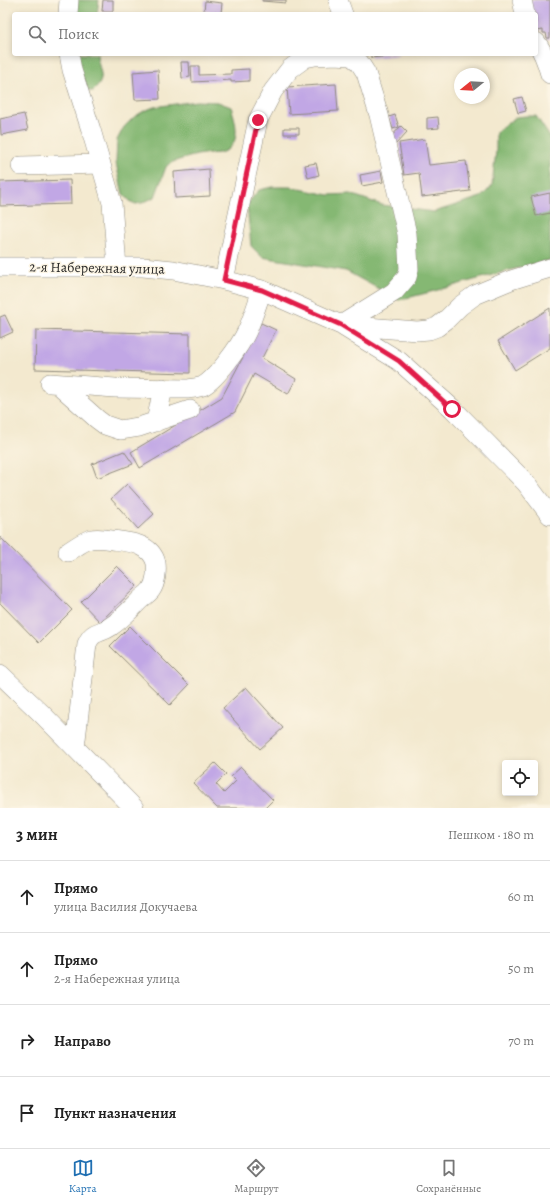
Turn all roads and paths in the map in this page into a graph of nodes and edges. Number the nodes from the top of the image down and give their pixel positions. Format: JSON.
{"nodes":[{"id":1,"x":69,"y":0,"type":"edge"},
{"id":2,"x":338,"y":0,"type":"edge"},
{"id":3,"x":522,"y":0,"type":"edge"},
{"id":4,"x":68,"y":12,"type":"edge"},
{"id":5,"x":342,"y":12,"type":"edge"},
{"id":6,"x":525,"y":12,"type":"edge"},
{"id":7,"x":538,"y":44,"type":"edge"},
{"id":8,"x":69,"y":56,"type":"edge"},
{"id":9,"x":315,"y":56,"type":"edge"},
{"id":10,"x":358,"y":58,"type":"edge"},
{"id":11,"x":550,"y":74,"type":"edge"},
{"id":12,"x":101,"y":164,"type":"junction"},
{"id":13,"x":21,"y":166,"type":"dead end"},
{"id":14,"x":0,"y":267,"type":"edge"},
{"id":15,"x":117,"y":267,"type":"junction"},
{"id":16,"x":550,"y":268,"type":"edge"},
{"id":17,"x":224,"y":280,"type":"junction"},
{"id":18,"x":262,"y":290,"type":"junction"},
{"id":19,"x":341,"y":325,"type":"junction"},
{"id":20,"x":163,"y":388,"type":"junction"},
{"id":21,"x":190,"y":410,"type":"dead end"},
{"id":22,"x":156,"y":422,"type":"junction"},
{"id":23,"x":550,"y":515,"type":"edge"},
{"id":24,"x":68,"y":552,"type":"dead end"},
{"id":25,"x":0,"y":674,"type":"edge"},
{"id":26,"x":75,"y":748,"type":"junction"},
{"id":27,"x":134,"y":808,"type":"edge"}],
"edges":[{"from":1,"to":4,"type":"street"},
{"from":2,"to":5,"type":"street"},
{"from":3,"to":6,"type":"street"},
{"from":7,"to":11,"type":"street"},
{"from":8,"to":12,"type":"street"},
{"from":9,"to":17,"type":"street"},
{"from":10,"to":19,"type":"street"},
{"from":12,"to":13,"type":"street"},
{"from":12,"to":15,"type":"street"},
{"from":14,"to":15,"type":"street","name":"2-я Набережная улица"},
{"from":15,"to":17,"type":"street","name":"2-я Набережная улица"},
{"from":16,"to":19,"type":"street","name":"2-я Набережная улица"},
{"from":17,"to":18,"type":"street","name":"2-я Набережная улица"},
{"from":18,"to":19,"type":"street","name":"2-я Набережная улица"},
{"from":18,"to":20,"type":"street"},
{"from":19,"to":23,"type":"street"},
{"from":20,"to":22,"type":"street"},
{"from":20,"to":22,"type":"street"},
{"from":21,"to":22,"type":"street"},
{"from":24,"to":26,"type":"street"},
{"from":25,"to":26,"type":"street"},
{"from":26,"to":27,"type":"street"}]}
